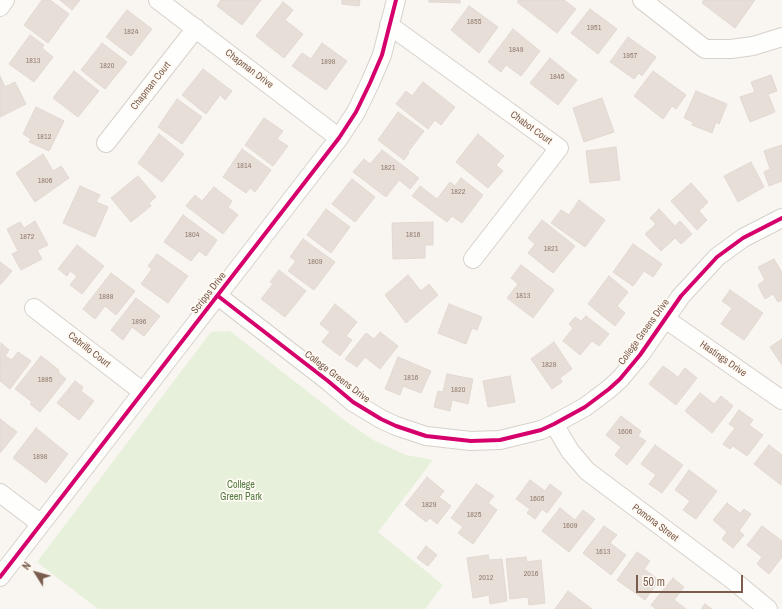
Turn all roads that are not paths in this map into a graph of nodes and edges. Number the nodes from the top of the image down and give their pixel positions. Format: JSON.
{"nodes":[{"id":1,"x":5,"y":0,"type":"edge"},
{"id":2,"x":158,"y":0,"type":"edge"},
{"id":3,"x":396,"y":0,"type":"edge"},
{"id":4,"x":642,"y":0,"type":"edge"},
{"id":5,"x":0,"y":6,"type":"edge"},
{"id":6,"x":389,"y":25,"type":"junction"},
{"id":7,"x":196,"y":28,"type":"junction"},
{"id":8,"x":782,"y":37,"type":"edge"},
{"id":9,"x":339,"y":138,"type":"junction"},
{"id":10,"x":106,"y":143,"type":"dead end"},
{"id":11,"x":782,"y":218,"type":"edge"},
{"id":12,"x":473,"y":259,"type":"dead end"},
{"id":13,"x":218,"y":296,"type":"junction"},
{"id":14,"x":34,"y":308,"type":"dead end"},
{"id":15,"x":664,"y":318,"type":"junction"},
{"id":16,"x":143,"y":392,"type":"junction"},
{"id":17,"x":782,"y":400,"type":"edge"},
{"id":18,"x":554,"y":424,"type":"junction"},
{"id":19,"x":0,"y":493,"type":"edge"},
{"id":20,"x":41,"y":524,"type":"junction"},
{"id":21,"x":0,"y":577,"type":"edge"},
{"id":22,"x":768,"y":609,"type":"edge"}],
"edges":[{"from":1,"to":5,"type":"street"},
{"from":2,"to":7,"type":"street","name":"Chapman Drive"},
{"from":3,"to":6,"type":"street","name":"Scripps Drive"},
{"from":4,"to":8,"type":"street"},
{"from":6,"to":9,"type":"street","name":"Scripps Drive"},
{"from":6,"to":12,"type":"street","name":"Chabot Court"},
{"from":7,"to":9,"type":"street","name":"Chapman Drive"},
{"from":7,"to":10,"type":"street","name":"Chapman Court"},
{"from":9,"to":13,"type":"street","name":"Scripps Drive"},
{"from":11,"to":15,"type":"street","name":"College Greens Drive"},
{"from":13,"to":16,"type":"street","name":"Scripps Drive"},
{"from":13,"to":18,"type":"street","name":"College Greens Drive"},
{"from":14,"to":16,"type":"street","name":"Cabrillo Court"},
{"from":15,"to":17,"type":"street","name":"Hastings Drive"},
{"from":15,"to":18,"type":"street","name":"College Greens Drive"},
{"from":16,"to":20,"type":"street","name":"Scripps Drive"},
{"from":18,"to":22,"type":"street","name":"Pomona Street"},
{"from":19,"to":20,"type":"street"},
{"from":20,"to":21,"type":"street","name":"Scripps Drive"}]}
